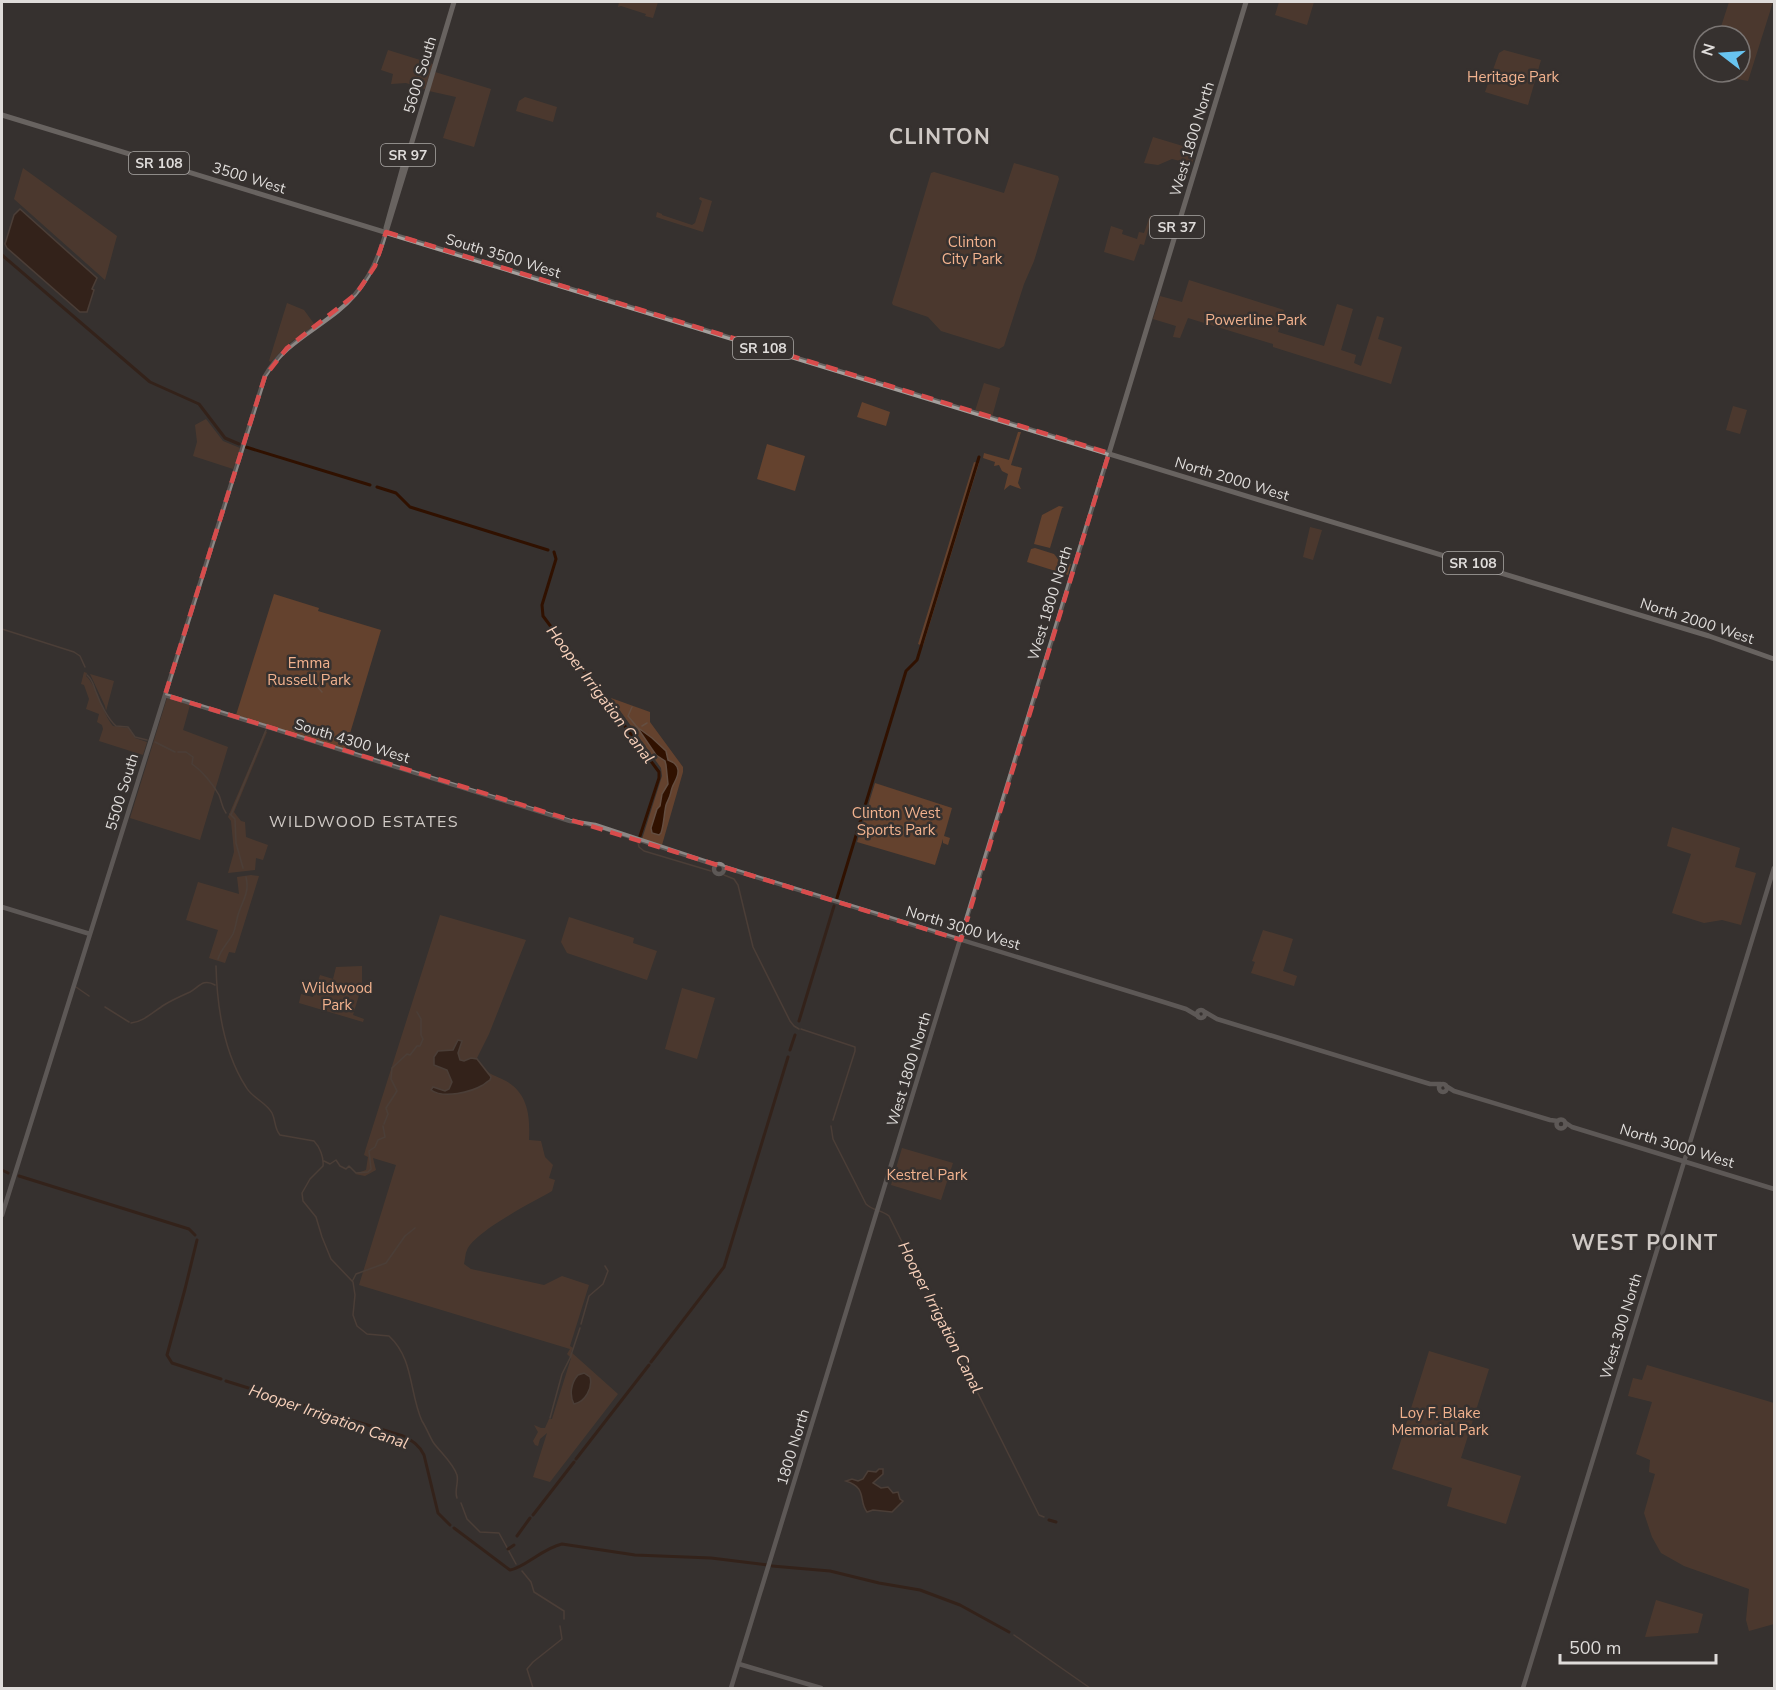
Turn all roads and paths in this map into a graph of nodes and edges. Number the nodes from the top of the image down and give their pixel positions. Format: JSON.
{"nodes":[{"id":1,"x":454,"y":2,"type":"edge"},
{"id":2,"x":1246,"y":2,"type":"edge"},
{"id":3,"x":2,"y":115,"type":"edge"},
{"id":4,"x":317,"y":211,"type":"joint"},
{"id":5,"x":386,"y":232,"type":"junction"},
{"id":6,"x":682,"y":324,"type":"joint"},
{"id":7,"x":1109,"y":453,"type":"junction"},
{"id":8,"x":1774,"y":659,"type":"edge"},
{"id":9,"x":165,"y":695,"type":"junction"},
{"id":10,"x":715,"y":867,"type":"junction"},
{"id":11,"x":1774,"y":868,"type":"edge"},
{"id":12,"x":723,"y":870,"type":"junction"},
{"id":13,"x":2,"y":907,"type":"edge"},
{"id":14,"x":90,"y":934,"type":"junction"},
{"id":15,"x":961,"y":940,"type":"junction"},
{"id":16,"x":1684,"y":1161,"type":"junction"},
{"id":17,"x":1774,"y":1189,"type":"edge"},
{"id":18,"x":877,"y":1211,"type":"joint"},
{"id":19,"x":2,"y":1215,"type":"edge"},
{"id":20,"x":739,"y":1664,"type":"junction"},
{"id":21,"x":731,"y":1689,"type":"edge"},
{"id":22,"x":821,"y":1689,"type":"edge"},
{"id":23,"x":1523,"y":1689,"type":"edge"}],
"edges":[{"from":1,"to":5,"type":"main road","name":"5600 South","number":"SR 97"},
{"from":2,"to":7,"type":"main road","name":"West 1800 North","number":"SR 37"},
{"from":3,"to":4,"type":"main road","name":"3500 West","number":"SR 108"},
{"from":4,"to":5,"type":"main road","name":"South 3500 West","number":"SR 108"},
{"from":5,"to":6,"type":"main road","name":"South 3500 West","number":"SR 108"},
{"from":5,"to":9,"type":"main road","name":"5500 South","number":"SR 97"},
{"from":6,"to":7,"type":"main road","name":"North 2000 West","number":"SR 108"},
{"from":7,"to":8,"type":"main road","name":"North 2000 West","number":"SR 108"},
{"from":7,"to":15,"type":"main road","name":"West 1800 North","number":"SR 37"},
{"from":9,"to":10,"type":"main road","name":"South 4300 West"},
{"from":9,"to":14,"type":"main road","name":"5500 South","number":"SR 97"},
{"from":10,"to":12,"type":"main road"},
{"from":10,"to":12,"type":"main road"},
{"from":11,"to":16,"type":"main road","name":"West 300 North"},
{"from":12,"to":15,"type":"main road","name":"North 3000 West"},
{"from":13,"to":14,"type":"main road"},
{"from":14,"to":19,"type":"main road","name":"5500 South","number":"SR 97"},
{"from":15,"to":16,"type":"main road","name":"North 3000 West"},
{"from":15,"to":18,"type":"main road","name":"West 1800 North","number":"SR 37"},
{"from":16,"to":17,"type":"main road","name":"North 3000 West"},
{"from":16,"to":23,"type":"main road","name":"West 300 North"},
{"from":18,"to":20,"type":"main road","name":"1800 North","number":"SR 37"},
{"from":20,"to":21,"type":"main road","name":"1800 North","number":"SR 37"},
{"from":20,"to":22,"type":"main road"}]}
